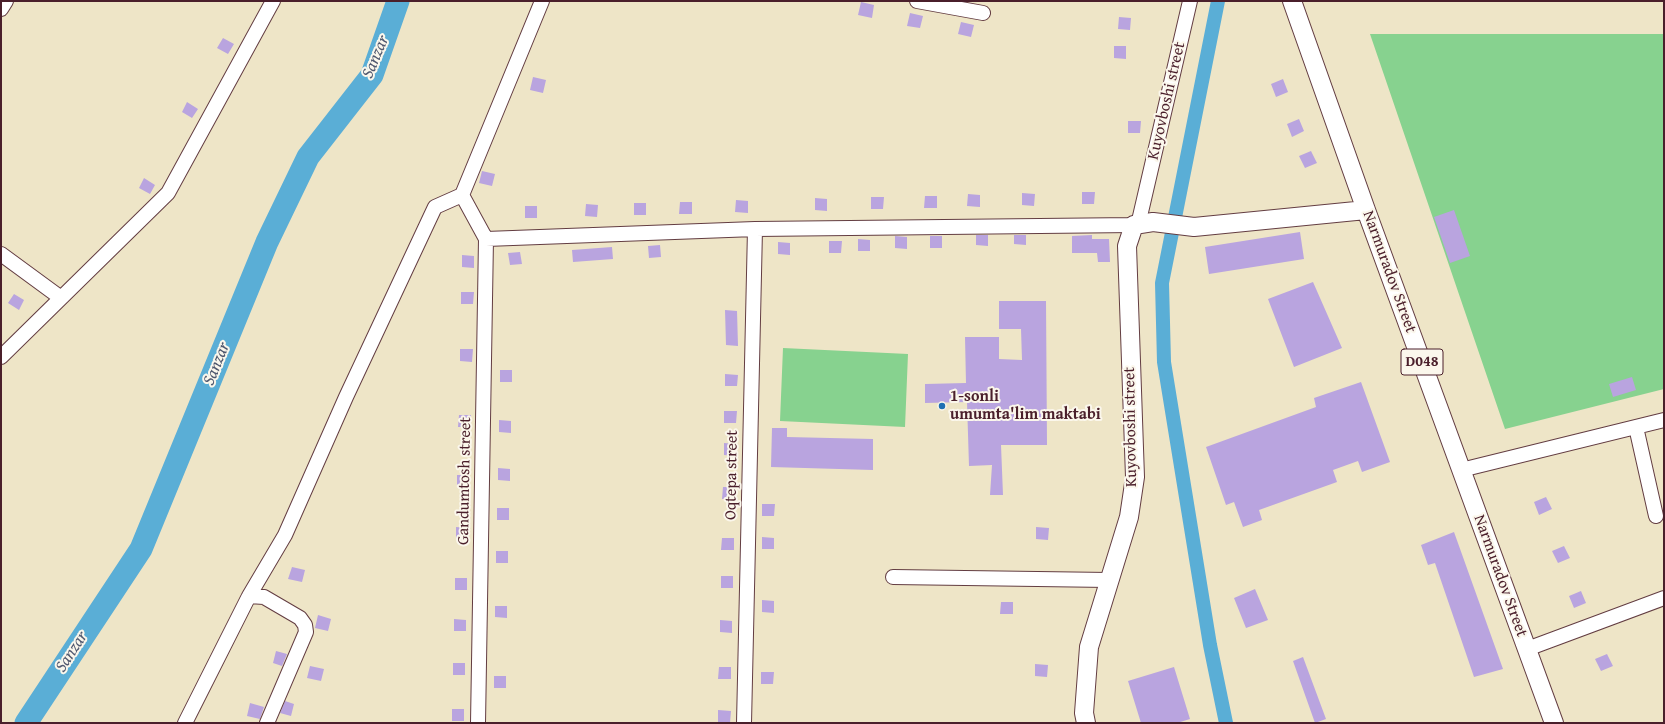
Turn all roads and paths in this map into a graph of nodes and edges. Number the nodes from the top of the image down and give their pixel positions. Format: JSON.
{"nodes":[{"id":1,"x":6,"y":1,"type":"edge"},
{"id":2,"x":273,"y":1,"type":"edge"},
{"id":3,"x":542,"y":1,"type":"edge"},
{"id":4,"x":917,"y":1,"type":"edge"},
{"id":5,"x":1190,"y":1,"type":"edge"},
{"id":6,"x":1292,"y":1,"type":"edge"},
{"id":7,"x":1,"y":9,"type":"edge"},
{"id":8,"x":983,"y":13,"type":"dead end"},
{"id":9,"x":462,"y":196,"type":"junction"},
{"id":10,"x":1366,"y":210,"type":"junction"},
{"id":11,"x":1142,"y":224,"type":"junction"},
{"id":12,"x":755,"y":229,"type":"junction"},
{"id":13,"x":486,"y":239,"type":"junction"},
{"id":14,"x":1,"y":254,"type":"edge"},
{"id":15,"x":60,"y":298,"type":"junction"},
{"id":16,"x":1,"y":357,"type":"edge"},
{"id":17,"x":1664,"y":420,"type":"edge"},
{"id":18,"x":1636,"y":427,"type":"junction"},
{"id":19,"x":1461,"y":470,"type":"junction"},
{"id":20,"x":1656,"y":516,"type":"dead end"},
{"id":21,"x":893,"y":577,"type":"dead end"},
{"id":22,"x":1109,"y":580,"type":"junction"},
{"id":23,"x":249,"y":596,"type":"junction"},
{"id":24,"x":1664,"y":598,"type":"edge"},
{"id":25,"x":1527,"y":649,"type":"junction"},
{"id":26,"x":185,"y":723,"type":"edge"},
{"id":27,"x":267,"y":723,"type":"edge"},
{"id":28,"x":478,"y":723,"type":"edge"},
{"id":29,"x":744,"y":723,"type":"edge"},
{"id":30,"x":1086,"y":723,"type":"edge"},
{"id":31,"x":1554,"y":723,"type":"edge"}],
"edges":[{"from":1,"to":7,"type":"street"},
{"from":2,"to":15,"type":"street"},
{"from":3,"to":9,"type":"street"},
{"from":4,"to":8,"type":"street"},
{"from":5,"to":11,"type":"street","name":"Kuyovboshi street"},
{"from":6,"to":10,"type":"main road","name":"Narmuradov Street","number":"D048"},
{"from":9,"to":13,"type":"street"},
{"from":9,"to":23,"type":"street"},
{"from":10,"to":11,"type":"main road"},
{"from":10,"to":19,"type":"main road","name":"Narmuradov Street","number":"D048"},
{"from":11,"to":12,"type":"street"},
{"from":11,"to":22,"type":"main road","name":"Kuyovboshi street"},
{"from":12,"to":13,"type":"street"},
{"from":12,"to":29,"type":"street","name":"Oqtepa street"},
{"from":13,"to":28,"type":"street","name":"Gandumtosh street"},
{"from":14,"to":15,"type":"street"},
{"from":15,"to":16,"type":"street"},
{"from":17,"to":18,"type":"street"},
{"from":18,"to":19,"type":"street"},
{"from":18,"to":20,"type":"street"},
{"from":19,"to":25,"type":"main road","name":"Narmuradov Street","number":"D048"},
{"from":21,"to":22,"type":"street"},
{"from":22,"to":30,"type":"main road","name":"Kuyovboshi street"},
{"from":23,"to":26,"type":"street"},
{"from":23,"to":27,"type":"street"},
{"from":24,"to":25,"type":"street"},
{"from":25,"to":31,"type":"main road","name":"Narmuradov Street","number":"D048"}]}
